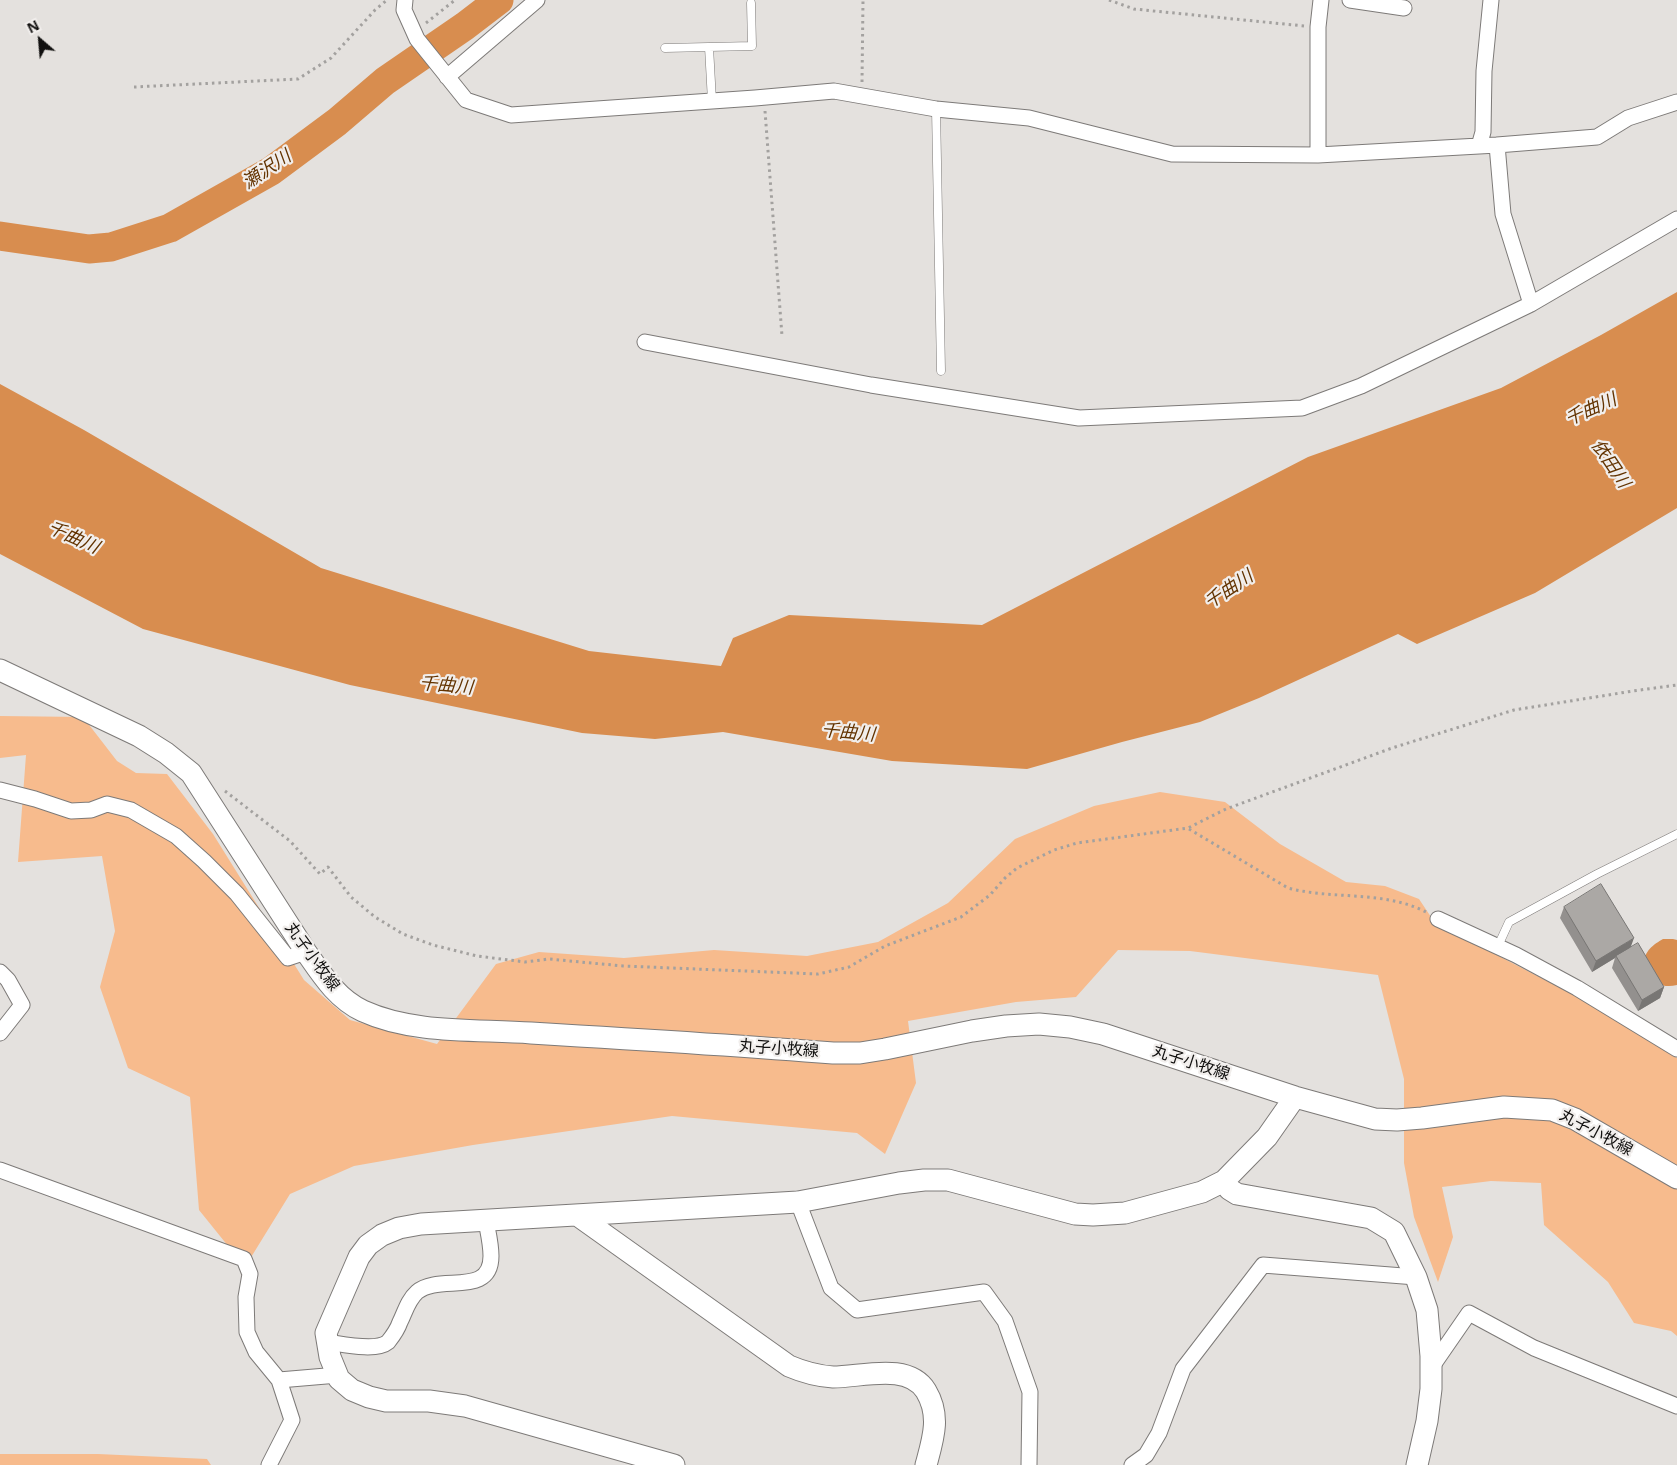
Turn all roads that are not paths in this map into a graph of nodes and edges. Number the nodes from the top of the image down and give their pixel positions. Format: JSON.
{"nodes":[{"id":1,"x":405,"y":0,"type":"edge"},
{"id":2,"x":538,"y":0,"type":"edge"},
{"id":3,"x":1320,"y":0,"type":"edge"},
{"id":4,"x":1350,"y":0,"type":"edge"},
{"id":5,"x":1491,"y":0,"type":"edge"},
{"id":6,"x":751,"y":3,"type":"dead end"},
{"id":7,"x":1404,"y":8,"type":"dead end"},
{"id":8,"x":709,"y":47,"type":"junction"},
{"id":9,"x":666,"y":48,"type":"dead end"},
{"id":10,"x":443,"y":71,"type":"junction"},
{"id":11,"x":712,"y":102,"type":"junction"},
{"id":12,"x":1677,"y":102,"type":"edge"},
{"id":13,"x":936,"y":109,"type":"junction"},
{"id":14,"x":1497,"y":145,"type":"junction"},
{"id":15,"x":1479,"y":146,"type":"junction"},
{"id":16,"x":1318,"y":155,"type":"junction"},
{"id":17,"x":1677,"y":219,"type":"edge"},
{"id":18,"x":1531,"y":304,"type":"junction"},
{"id":19,"x":645,"y":342,"type":"dead end"},
{"id":20,"x":941,"y":372,"type":"dead end"},
{"id":21,"x":0,"y":670,"type":"edge"},
{"id":22,"x":0,"y":790,"type":"edge"},
{"id":23,"x":1677,"y":834,"type":"edge"},
{"id":24,"x":1438,"y":919,"type":"road end"},
{"id":25,"x":1498,"y":946,"type":"junction"},
{"id":26,"x":306,"y":952,"type":"junction"},
{"id":27,"x":0,"y":972,"type":"edge"},
{"id":28,"x":0,"y":1033,"type":"edge"},
{"id":29,"x":1677,"y":1049,"type":"edge"},
{"id":30,"x":1295,"y":1097,"type":"junction"},
{"id":31,"x":0,"y":1170,"type":"edge"},
{"id":32,"x":1677,"y":1178,"type":"edge"},
{"id":33,"x":1224,"y":1181,"type":"junction"},
{"id":34,"x":798,"y":1202,"type":"junction"},
{"id":35,"x":578,"y":1215,"type":"junction"},
{"id":36,"x":486,"y":1221,"type":"junction"},
{"id":37,"x":1416,"y":1277,"type":"junction"},
{"id":38,"x":328,"y":1342,"type":"junction"},
{"id":39,"x":1431,"y":1368,"type":"junction"},
{"id":40,"x":338,"y":1375,"type":"junction"},
{"id":41,"x":279,"y":1380,"type":"junction"},
{"id":42,"x":1677,"y":1406,"type":"edge"},
{"id":43,"x":269,"y":1465,"type":"edge"},
{"id":44,"x":674,"y":1465,"type":"edge"},
{"id":45,"x":926,"y":1465,"type":"edge"},
{"id":46,"x":1028,"y":1465,"type":"edge"},
{"id":47,"x":1132,"y":1465,"type":"edge"},
{"id":48,"x":1417,"y":1465,"type":"edge"}],
"edges":[{"from":1,"to":10,"type":"street"},
{"from":2,"to":10,"type":"street"},
{"from":3,"to":16,"type":"street"},
{"from":4,"to":7,"type":"street"},
{"from":5,"to":15,"type":"street"},
{"from":6,"to":8,"type":"lane"},
{"from":8,"to":9,"type":"lane"},
{"from":8,"to":11,"type":"lane"},
{"from":10,"to":11,"type":"street"},
{"from":11,"to":13,"type":"street"},
{"from":12,"to":14,"type":"street"},
{"from":13,"to":16,"type":"street"},
{"from":13,"to":20,"type":"lane"},
{"from":14,"to":15,"type":"street"},
{"from":14,"to":18,"type":"street"},
{"from":15,"to":16,"type":"street"},
{"from":17,"to":18,"type":"street"},
{"from":18,"to":19,"type":"street"},
{"from":21,"to":26,"type":"street","name":"丸子小牧線"},
{"from":22,"to":26,"type":"street"},
{"from":23,"to":25,"type":"lane"},
{"from":24,"to":25,"type":"street"},
{"from":25,"to":29,"type":"street"},
{"from":26,"to":30,"type":"street","name":"丸子小牧線"},
{"from":27,"to":28,"type":"street"},
{"from":30,"to":32,"type":"street","name":"丸子小牧線"},
{"from":30,"to":33,"type":"street"},
{"from":31,"to":41,"type":"street"},
{"from":33,"to":34,"type":"street"},
{"from":33,"to":37,"type":"street"},
{"from":34,"to":35,"type":"street"},
{"from":34,"to":46,"type":"street"},
{"from":35,"to":36,"type":"street"},
{"from":35,"to":45,"type":"street"},
{"from":36,"to":38,"type":"street"},
{"from":36,"to":38,"type":"street"},
{"from":37,"to":39,"type":"street"},
{"from":37,"to":47,"type":"street"},
{"from":38,"to":40,"type":"street"},
{"from":39,"to":42,"type":"street"},
{"from":39,"to":48,"type":"street"},
{"from":40,"to":41,"type":"street"},
{"from":40,"to":44,"type":"street"},
{"from":41,"to":43,"type":"street"}]}
